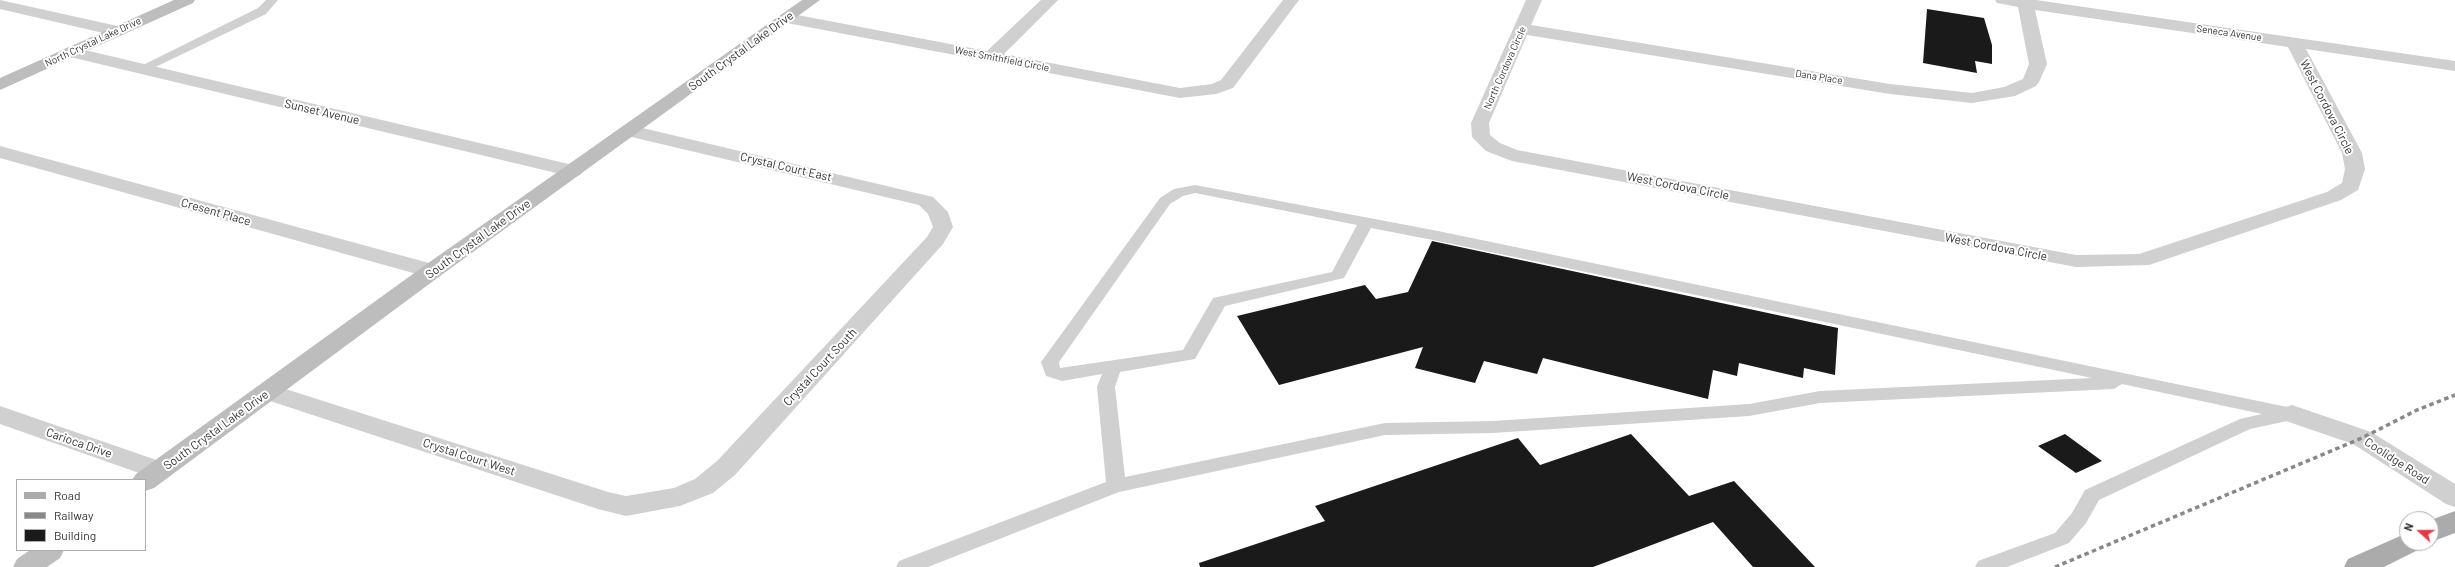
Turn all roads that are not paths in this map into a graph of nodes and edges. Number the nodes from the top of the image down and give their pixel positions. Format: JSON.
{"nodes":[{"id":1,"x":187,"y":0,"type":"edge"},
{"id":2,"x":272,"y":0,"type":"edge"},
{"id":3,"x":812,"y":0,"type":"edge"},
{"id":4,"x":1050,"y":0,"type":"edge"},
{"id":5,"x":1291,"y":0,"type":"edge"},
{"id":6,"x":1534,"y":0,"type":"edge"},
{"id":7,"x":2003,"y":0,"type":"edge"},
{"id":8,"x":2025,"y":2,"type":"edge"},
{"id":9,"x":0,"y":4,"type":"edge"},
{"id":10,"x":787,"y":18,"type":"junction"},
{"id":11,"x":1523,"y":29,"type":"junction"},
{"id":12,"x":116,"y":31,"type":"junction"},
{"id":13,"x":2294,"y":42,"type":"junction"},
{"id":14,"x":72,"y":52,"type":"junction"},
{"id":15,"x":991,"y":57,"type":"junction"},
{"id":16,"x":2455,"y":66,"type":"edge"},
{"id":17,"x":141,"y":69,"type":"junction"},
{"id":18,"x":0,"y":85,"type":"edge"},
{"id":19,"x":630,"y":131,"type":"junction"},
{"id":20,"x":1481,"y":137,"type":"joint"},
{"id":21,"x":0,"y":152,"type":"edge"},
{"id":22,"x":572,"y":171,"type":"junction"},
{"id":23,"x":938,"y":212,"type":"joint"},
{"id":24,"x":1366,"y":223,"type":"junction"},
{"id":25,"x":432,"y":271,"type":"junction"},
{"id":26,"x":1113,"y":368,"type":"junction"},
{"id":27,"x":2138,"y":382,"type":"junction"},
{"id":28,"x":270,"y":392,"type":"junction"},
{"id":29,"x":2292,"y":414,"type":"junction"},
{"id":30,"x":0,"y":415,"type":"edge"},
{"id":31,"x":152,"y":476,"type":"edge"},
{"id":32,"x":1116,"y":486,"type":"junction"},
{"id":33,"x":2455,"y":498,"type":"edge"},
{"id":34,"x":670,"y":499,"type":"joint"},
{"id":35,"x":2455,"y":521,"type":"edge"},
{"id":36,"x":2439,"y":528,"type":"edge"},
{"id":37,"x":2399,"y":547,"type":"edge"},
{"id":38,"x":49,"y":551,"type":"edge"},
{"id":39,"x":27,"y":567,"type":"edge"},
{"id":40,"x":906,"y":567,"type":"edge"},
{"id":41,"x":1985,"y":567,"type":"edge"},
{"id":42,"x":2358,"y":567,"type":"edge"}],
"edges":[{"from":1,"to":12,"type":"street","name":"North Crystal Lake Drive"},
{"from":2,"to":17,"type":"lane"},
{"from":3,"to":10,"type":"street","name":"South Crystal Lake Drive"},
{"from":4,"to":15,"type":"street"},
{"from":5,"to":15,"type":"street","name":"West Smithfield Circle"},
{"from":6,"to":11,"type":"street","name":"North Cordova Circle"},
{"from":7,"to":8,"type":"street","name":"Seneca Avenue"},
{"from":8,"to":11,"type":"street","name":"Dana Place"},
{"from":8,"to":13,"type":"street","name":"Seneca Avenue"},
{"from":9,"to":12,"type":"street"},
{"from":10,"to":15,"type":"street","name":"West Smithfield Circle"},
{"from":10,"to":19,"type":"street","name":"South Crystal Lake Drive"},
{"from":11,"to":20,"type":"street","name":"North Cordova Circle"},
{"from":12,"to":14,"type":"street","name":"North Crystal Lake Drive"},
{"from":13,"to":16,"type":"street","name":"Seneca Avenue"},
{"from":13,"to":20,"type":"street","name":"West Cordova Circle"},
{"from":14,"to":17,"type":"street","name":"Sunset Avenue"},
{"from":14,"to":18,"type":"street","name":"North Crystal Lake Drive"},
{"from":17,"to":22,"type":"street","name":"Sunset Avenue"},
{"from":19,"to":22,"type":"street","name":"South Crystal Lake Drive"},
{"from":19,"to":23,"type":"street","name":"Crystal Court East"},
{"from":21,"to":25,"type":"street","name":"Cresent Place"},
{"from":22,"to":25,"type":"street","name":"South Crystal Lake Drive"},
{"from":23,"to":34,"type":"street","name":"Crystal Court South"},
{"from":24,"to":26,"type":"lane"},
{"from":24,"to":26,"type":"lane"},
{"from":24,"to":27,"type":"lane"},
{"from":25,"to":28,"type":"street","name":"South Crystal Lake Drive"},
{"from":26,"to":32,"type":"lane"},
{"from":27,"to":29,"type":"lane"},
{"from":27,"to":32,"type":"lane"},
{"from":28,"to":31,"type":"street","name":"South Crystal Lake Drive"},
{"from":28,"to":34,"type":"street","name":"Crystal Court West"},
{"from":29,"to":33,"type":"street","name":"Coolidge Road"},
{"from":29,"to":41,"type":"lane"},
{"from":30,"to":31,"type":"street","name":"Carioca Drive"},
{"from":32,"to":40,"type":"lane"},
{"from":35,"to":36,"type":"main road"},
{"from":37,"to":42,"type":"main road"},
{"from":38,"to":39,"type":"street"}]}
